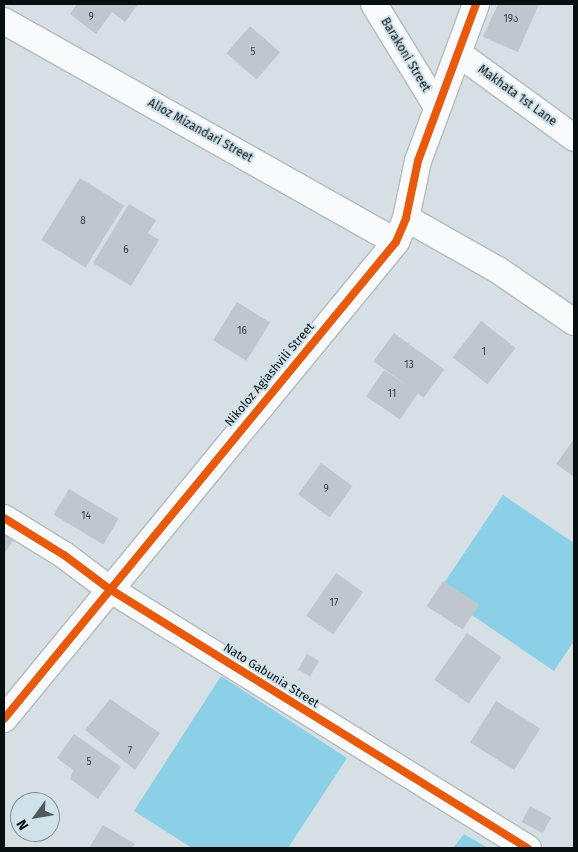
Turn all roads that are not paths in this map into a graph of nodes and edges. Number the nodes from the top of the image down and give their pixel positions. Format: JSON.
{"nodes":[{"id":1,"x":374,"y":4,"type":"edge"},
{"id":2,"x":476,"y":4,"type":"edge"},
{"id":3,"x":4,"y":21,"type":"edge"},
{"id":4,"x":459,"y":54,"type":"junction"},
{"id":5,"x":437,"y":107,"type":"junction"},
{"id":6,"x":574,"y":138,"type":"edge"},
{"id":7,"x":406,"y":218,"type":"junction"},
{"id":8,"x":396,"y":242,"type":"junction"},
{"id":9,"x":574,"y":322,"type":"edge"},
{"id":10,"x":4,"y":518,"type":"edge"},
{"id":11,"x":108,"y":588,"type":"junction"},
{"id":12,"x":4,"y":718,"type":"edge"},
{"id":13,"x":528,"y":848,"type":"edge"}],
"edges":[{"from":1,"to":5,"type":"street","name":"Barakoni Street"},
{"from":2,"to":4,"type":"street","name":"Nikoloz Agiashvili Street"},
{"from":3,"to":8,"type":"street","name":"Alioz Mizandari Street"},
{"from":4,"to":5,"type":"street","name":"Nikoloz Agiashvili Street"},
{"from":4,"to":6,"type":"street","name":"Makhata 1st Lane"},
{"from":5,"to":7,"type":"street","name":"Nikoloz Agiashvili Street"},
{"from":7,"to":8,"type":"street","name":"Nikoloz Agiashvili Street"},
{"from":7,"to":9,"type":"street"},
{"from":8,"to":11,"type":"street","name":"Nikoloz Agiashvili Street"},
{"from":10,"to":11,"type":"street","name":"Nato Gabunia Street"},
{"from":11,"to":12,"type":"street","name":"Nikoloz Agiashvili Street"},
{"from":11,"to":13,"type":"street","name":"Nato Gabunia Street"}]}
